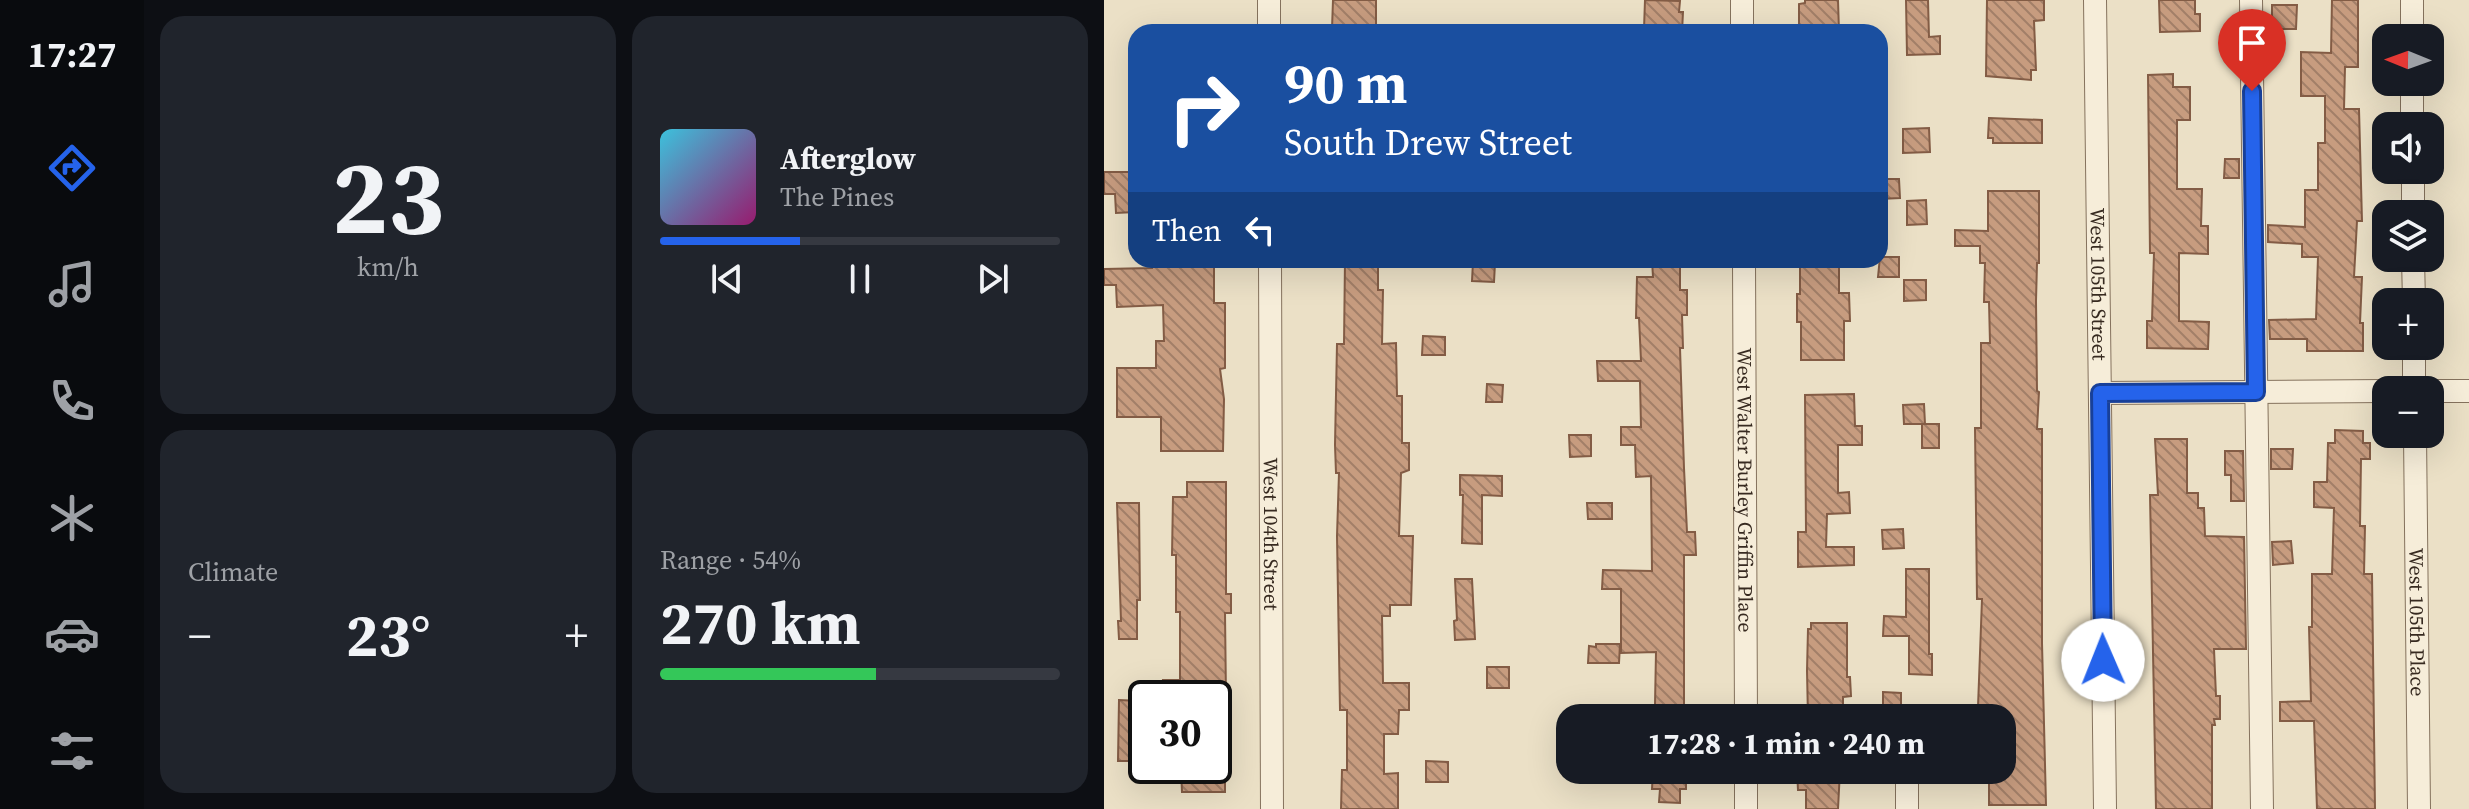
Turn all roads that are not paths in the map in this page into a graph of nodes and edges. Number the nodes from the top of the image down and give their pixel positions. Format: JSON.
{"nodes":[{"id":1,"x":1269,"y":0,"type":"edge"},
{"id":2,"x":1742,"y":0,"type":"edge"},
{"id":3,"x":2095,"y":0,"type":"edge"},
{"id":4,"x":2251,"y":0,"type":"edge"},
{"id":5,"x":2412,"y":0,"type":"edge"},
{"id":6,"x":1269,"y":24,"type":"edge"},
{"id":7,"x":1742,"y":24,"type":"edge"},
{"id":8,"x":2412,"y":24,"type":"edge"},
{"id":9,"x":1270,"y":268,"type":"edge"},
{"id":10,"x":1744,"y":268,"type":"edge"},
{"id":11,"x":2372,"y":391,"type":"edge"},
{"id":12,"x":2444,"y":391,"type":"edge"},
{"id":13,"x":2469,"y":391,"type":"edge"},
{"id":14,"x":2256,"y":392,"type":"junction"},
{"id":15,"x":2100,"y":393,"type":"junction"},
{"id":16,"x":2415,"y":448,"type":"edge"},
{"id":17,"x":1746,"y":704,"type":"edge"},
{"id":18,"x":1746,"y":784,"type":"edge"},
{"id":19,"x":1907,"y":784,"type":"edge"},
{"id":20,"x":1272,"y":809,"type":"edge"},
{"id":21,"x":1746,"y":809,"type":"edge"},
{"id":22,"x":1907,"y":809,"type":"edge"},
{"id":23,"x":2105,"y":809,"type":"edge"},
{"id":24,"x":2262,"y":809,"type":"edge"},
{"id":25,"x":2419,"y":809,"type":"edge"}],
"edges":[{"from":1,"to":6,"type":"street"},
{"from":2,"to":7,"type":"street"},
{"from":3,"to":15,"type":"street","name":"West 105th Street"},
{"from":4,"to":14,"type":"street"},
{"from":5,"to":8,"type":"street"},
{"from":9,"to":20,"type":"street","name":"West 104th Street"},
{"from":10,"to":17,"type":"street","name":"West Walter Burley Griffin Place"},
{"from":11,"to":14,"type":"street"},
{"from":12,"to":13,"type":"street"},
{"from":14,"to":15,"type":"street"},
{"from":14,"to":24,"type":"street"},
{"from":15,"to":23,"type":"street","name":"West 105th Street"},
{"from":16,"to":25,"type":"street","name":"West 105th Place"},
{"from":18,"to":21,"type":"street"},
{"from":19,"to":22,"type":"street"}]}
